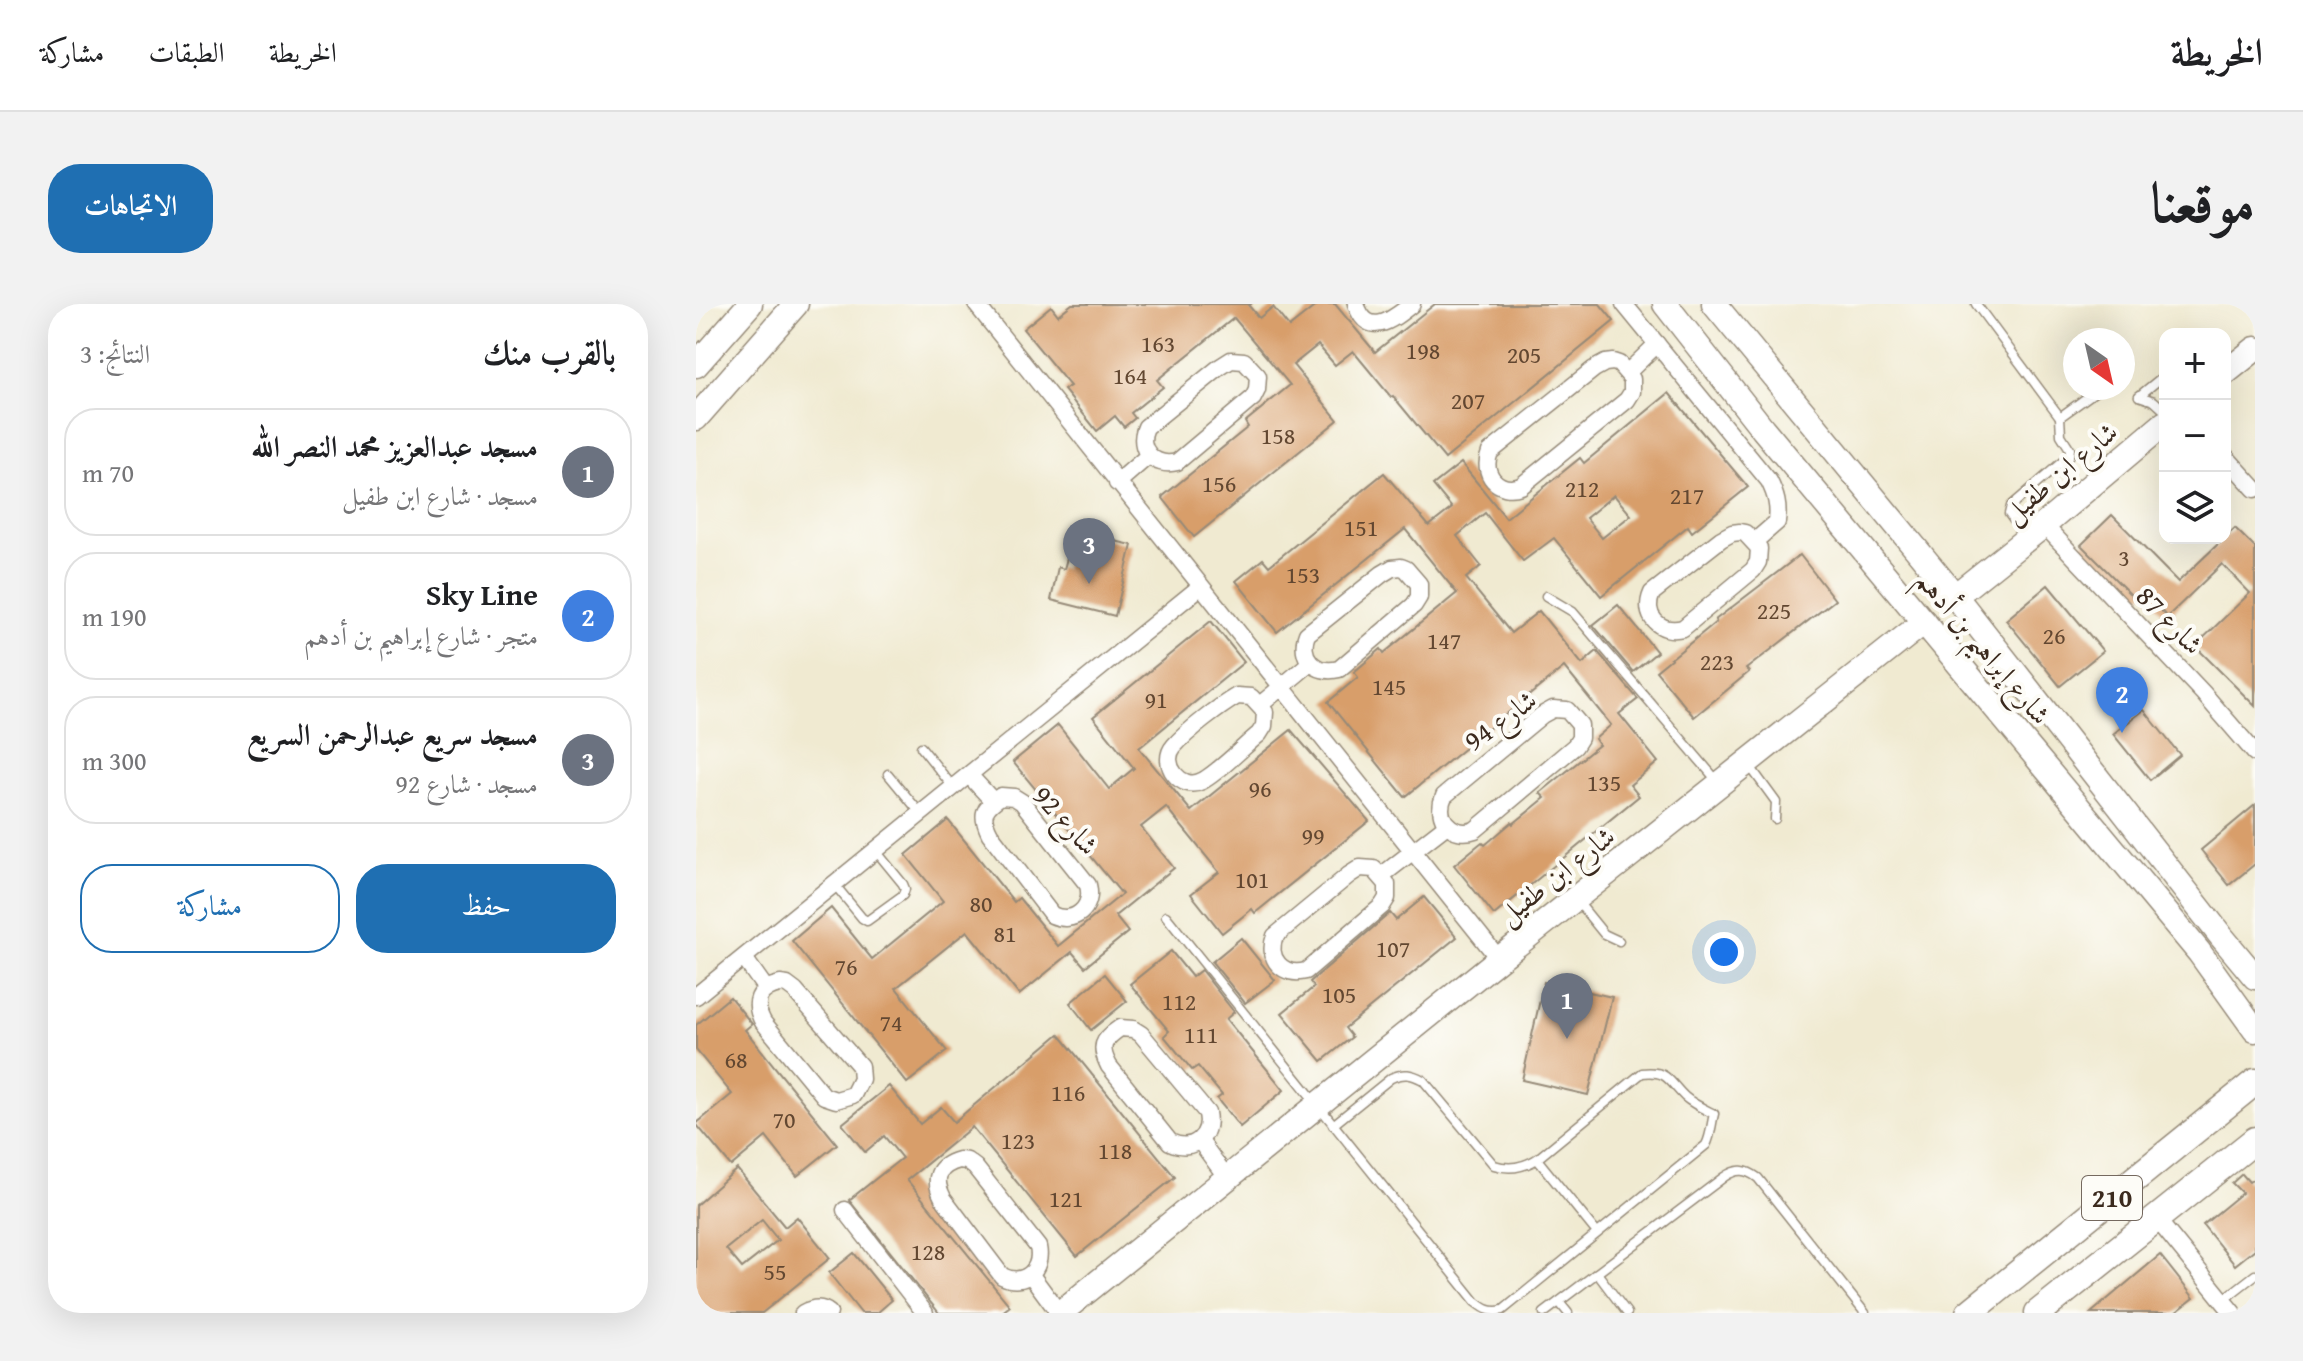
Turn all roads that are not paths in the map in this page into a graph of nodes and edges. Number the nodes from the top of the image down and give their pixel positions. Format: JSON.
{"nodes":[{"id":1,"x":750,"y":304,"type":"edge"},
{"id":2,"x":796,"y":304,"type":"edge"},
{"id":3,"x":999,"y":304,"type":"edge"},
{"id":4,"x":1356,"y":304,"type":"edge"},
{"id":5,"x":1412,"y":304,"type":"edge"},
{"id":6,"x":1624,"y":304,"type":"edge"},
{"id":7,"x":1665,"y":304,"type":"edge"},
{"id":8,"x":1714,"y":304,"type":"edge"},
{"id":9,"x":1976,"y":304,"type":"edge"},
{"id":10,"x":980,"y":310,"type":"edge"},
{"id":11,"x":1657,"y":344,"type":"junction"},
{"id":12,"x":2255,"y":349,"type":"edge"},
{"id":13,"x":1754,"y":353,"type":"junction"},
{"id":14,"x":696,"y":365,"type":"edge"},
{"id":15,"x":2231,"y":368,"type":"edge"},
{"id":16,"x":1628,"y":372,"type":"junction"},
{"id":17,"x":1722,"y":377,"type":"junction"},
{"id":18,"x":2159,"y":380,"type":"edge"},
{"id":19,"x":2083,"y":400,"type":"edge"},
{"id":20,"x":1794,"y":403,"type":"junction"},
{"id":21,"x":2159,"y":406,"type":"edge"},
{"id":22,"x":2060,"y":417,"type":"junction"},
{"id":23,"x":696,"y":418,"type":"edge"},
{"id":24,"x":2159,"y":428,"type":"edge"},
{"id":25,"x":1763,"y":429,"type":"junction"},
{"id":26,"x":1148,"y":456,"type":"junction"},
{"id":27,"x":2231,"y":463,"type":"edge"},
{"id":28,"x":1117,"y":483,"type":"junction"},
{"id":29,"x":2255,"y":489,"type":"edge"},
{"id":30,"x":2035,"y":532,"type":"junction"},
{"id":31,"x":1754,"y":542,"type":"junction"},
{"id":32,"x":1200,"y":587,"type":"junction"},
{"id":33,"x":1546,"y":596,"type":"dead end"},
{"id":34,"x":1955,"y":596,"type":"junction"},
{"id":35,"x":1924,"y":622,"type":"junction"},
{"id":36,"x":1310,"y":663,"type":"junction"},
{"id":37,"x":1281,"y":687,"type":"junction"},
{"id":38,"x":1260,"y":705,"type":"junction"},
{"id":39,"x":921,"y":747,"type":"dead end"},
{"id":40,"x":2255,"y":753,"type":"edge"},
{"id":41,"x":1747,"y":762,"type":"junction"},
{"id":42,"x":888,"y":774,"type":"dead end"},
{"id":43,"x":969,"y":775,"type":"junction"},
{"id":44,"x":1720,"y":784,"type":"junction"},
{"id":45,"x":953,"y":788,"type":"junction"},
{"id":46,"x":993,"y":801,"type":"junction"},
{"id":47,"x":921,"y":814,"type":"junction"},
{"id":48,"x":1775,"y":819,"type":"dead end"},
{"id":49,"x":1447,"y":825,"type":"junction"},
{"id":50,"x":876,"y":851,"type":"junction"},
{"id":51,"x":1413,"y":851,"type":"junction"},
{"id":52,"x":1381,"y":876,"type":"junction"},
{"id":53,"x":835,"y":885,"type":"junction"},
{"id":54,"x":1575,"y":899,"type":"junction"},
{"id":55,"x":2198,"y":907,"type":"junction"},
{"id":56,"x":1166,"y":916,"type":"dead end"},
{"id":57,"x":2176,"y":924,"type":"junction"},
{"id":58,"x":1619,"y":941,"type":"dead end"},
{"id":59,"x":744,"y":958,"type":"junction"},
{"id":60,"x":1499,"y":959,"type":"junction"},
{"id":61,"x":2255,"y":977,"type":"edge"},
{"id":62,"x":766,"y":989,"type":"junction"},
{"id":63,"x":696,"y":996,"type":"edge"},
{"id":64,"x":2255,"y":1030,"type":"edge"},
{"id":65,"x":2255,"y":1082,"type":"edge"},
{"id":66,"x":1342,"y":1086,"type":"junction"},
{"id":67,"x":1317,"y":1105,"type":"junction"},
{"id":68,"x":1358,"y":1105,"type":"junction"},
{"id":69,"x":1333,"y":1125,"type":"junction"},
{"id":70,"x":2255,"y":1140,"type":"edge"},
{"id":71,"x":1200,"y":1141,"type":"junction"},
{"id":72,"x":1537,"y":1159,"type":"junction"},
{"id":73,"x":2147,"y":1169,"type":"junction"},
{"id":74,"x":1227,"y":1178,"type":"junction"},
{"id":75,"x":845,"y":1210,"type":"dead end"},
{"id":76,"x":2165,"y":1212,"type":"junction"},
{"id":77,"x":1597,"y":1233,"type":"junction"},
{"id":78,"x":1597,"y":1273,"type":"junction"},
{"id":79,"x":1031,"y":1275,"type":"junction"},
{"id":80,"x":2255,"y":1275,"type":"edge"},
{"id":81,"x":1559,"y":1302,"type":"junction"},
{"id":82,"x":2228,"y":1307,"type":"edge"},
{"id":83,"x":2040,"y":1312,"type":"edge"},
{"id":84,"x":803,"y":1313,"type":"edge"},
{"id":85,"x":829,"y":1313,"type":"edge"},
{"id":86,"x":925,"y":1313,"type":"edge"},
{"id":87,"x":1060,"y":1313,"type":"edge"},
{"id":88,"x":1544,"y":1313,"type":"edge"},
{"id":89,"x":1568,"y":1313,"type":"edge"},
{"id":90,"x":1627,"y":1313,"type":"edge"},
{"id":91,"x":1865,"y":1313,"type":"edge"},
{"id":92,"x":1969,"y":1313,"type":"edge"}],
"edges":[{"from":1,"to":14,"type":"street"},
{"from":2,"to":23,"type":"street"},
{"from":3,"to":10,"type":"street"},
{"from":4,"to":5,"type":"street"},
{"from":6,"to":11,"type":"street"},
{"from":7,"to":17,"type":"street","name":"شارع إبراهيم بن أدهم"},
{"from":8,"to":13,"type":"street","name":"شارع إبراهيم بن أدهم"},
{"from":9,"to":22,"type":"lane"},
{"from":10,"to":28,"type":"street"},
{"from":11,"to":16,"type":"street"},
{"from":11,"to":31,"type":"street"},
{"from":12,"to":15,"type":"street"},
{"from":13,"to":17,"type":"street"},
{"from":13,"to":20,"type":"street","name":"شارع إبراهيم بن أدهم"},
{"from":16,"to":16,"type":"street"},
{"from":17,"to":25,"type":"street","name":"شارع إبراهيم بن أدهم"},
{"from":18,"to":21,"type":"lane"},
{"from":19,"to":22,"type":"lane"},
{"from":20,"to":25,"type":"street"},
{"from":20,"to":34,"type":"street","name":"شارع إبراهيم بن أدهم"},
{"from":22,"to":30,"type":"lane"},
{"from":24,"to":30,"type":"street","name":"شارع ابن طفيل"},
{"from":25,"to":35,"type":"street","name":"شارع إبراهيم بن أدهم"},
{"from":26,"to":26,"type":"street"},
{"from":26,"to":28,"type":"street"},
{"from":27,"to":29,"type":"street"},
{"from":28,"to":32,"type":"street"},
{"from":30,"to":34,"type":"street","name":"شارع ابن طفيل"},
{"from":30,"to":40,"type":"street","name":"شارع 87"},
{"from":31,"to":31,"type":"street"},
{"from":32,"to":37,"type":"street"},
{"from":32,"to":43,"type":"street"},
{"from":33,"to":44,"type":"lane"},
{"from":34,"to":55,"type":"street","name":"شارع إبراهيم بن أدهم"},
{"from":35,"to":41,"type":"street","name":"شارع ابن طفيل"},
{"from":35,"to":57,"type":"street","name":"شارع إبراهيم بن أدهم"},
{"from":36,"to":36,"type":"street"},
{"from":36,"to":37,"type":"street"},
{"from":37,"to":38,"type":"street"},
{"from":37,"to":51,"type":"street"},
{"from":38,"to":38,"type":"street"},
{"from":39,"to":45,"type":"lane"},
{"from":41,"to":44,"type":"street","name":"شارع ابن طفيل"},
{"from":41,"to":48,"type":"lane"},
{"from":42,"to":47,"type":"lane"},
{"from":43,"to":45,"type":"street"},
{"from":43,"to":46,"type":"street","name":"شارع 92"},
{"from":44,"to":54,"type":"street","name":"شارع ابن طفيل"},
{"from":45,"to":47,"type":"street"},
{"from":46,"to":46,"type":"street","name":"شارع 92"},
{"from":47,"to":50,"type":"street"},
{"from":49,"to":49,"type":"street","name":"شارع 94"},
{"from":49,"to":51,"type":"street"},
{"from":50,"to":53,"type":"street"},
{"from":50,"to":53,"type":"lane"},
{"from":51,"to":52,"type":"street"},
{"from":51,"to":60,"type":"street"},
{"from":52,"to":52,"type":"street"},
{"from":53,"to":59,"type":"street"},
{"from":54,"to":58,"type":"lane"},
{"from":54,"to":60,"type":"street","name":"شارع ابن طفيل"},
{"from":55,"to":57,"type":"street"},
{"from":55,"to":61,"type":"street","name":"شارع إبراهيم بن أدهم"},
{"from":56,"to":67,"type":"lane"},
{"from":57,"to":64,"type":"street","name":"شارع إبراهيم بن أدهم"},
{"from":59,"to":62,"type":"street"},
{"from":59,"to":63,"type":"street"},
{"from":60,"to":66,"type":"street","name":"شارع ابن طفيل"},
{"from":62,"to":62,"type":"street"},
{"from":65,"to":73,"type":"main road","number":"210"},
{"from":66,"to":67,"type":"street","name":"شارع ابن طفيل"},
{"from":66,"to":68,"type":"lane"},
{"from":67,"to":69,"type":"lane"},
{"from":67,"to":74,"type":"street","name":"شارع ابن طفيل"},
{"from":68,"to":69,"type":"lane"},
{"from":68,"to":72,"type":"lane"},
{"from":69,"to":77,"type":"lane"},
{"from":70,"to":76,"type":"main road","number":"210"},
{"from":71,"to":71,"type":"street"},
{"from":71,"to":74,"type":"street"},
{"from":72,"to":77,"type":"lane"},
{"from":72,"to":77,"type":"lane"},
{"from":73,"to":76,"type":"main road"},
{"from":73,"to":92,"type":"main road","number":"210"},
{"from":74,"to":87,"type":"street","name":"شارع ابن طفيل"},
{"from":75,"to":86,"type":"street"},
{"from":76,"to":82,"type":"street"},
{"from":76,"to":83,"type":"main road","number":"210"},
{"from":78,"to":81,"type":"lane"},
{"from":78,"to":90,"type":"lane"},
{"from":78,"to":91,"type":"lane"},
{"from":79,"to":79,"type":"street"},
{"from":79,"to":87,"type":"street","name":"شارع ابن طفيل"},
{"from":80,"to":82,"type":"lane"},
{"from":81,"to":88,"type":"lane"},
{"from":81,"to":89,"type":"lane"},
{"from":84,"to":85,"type":"street"}]}
